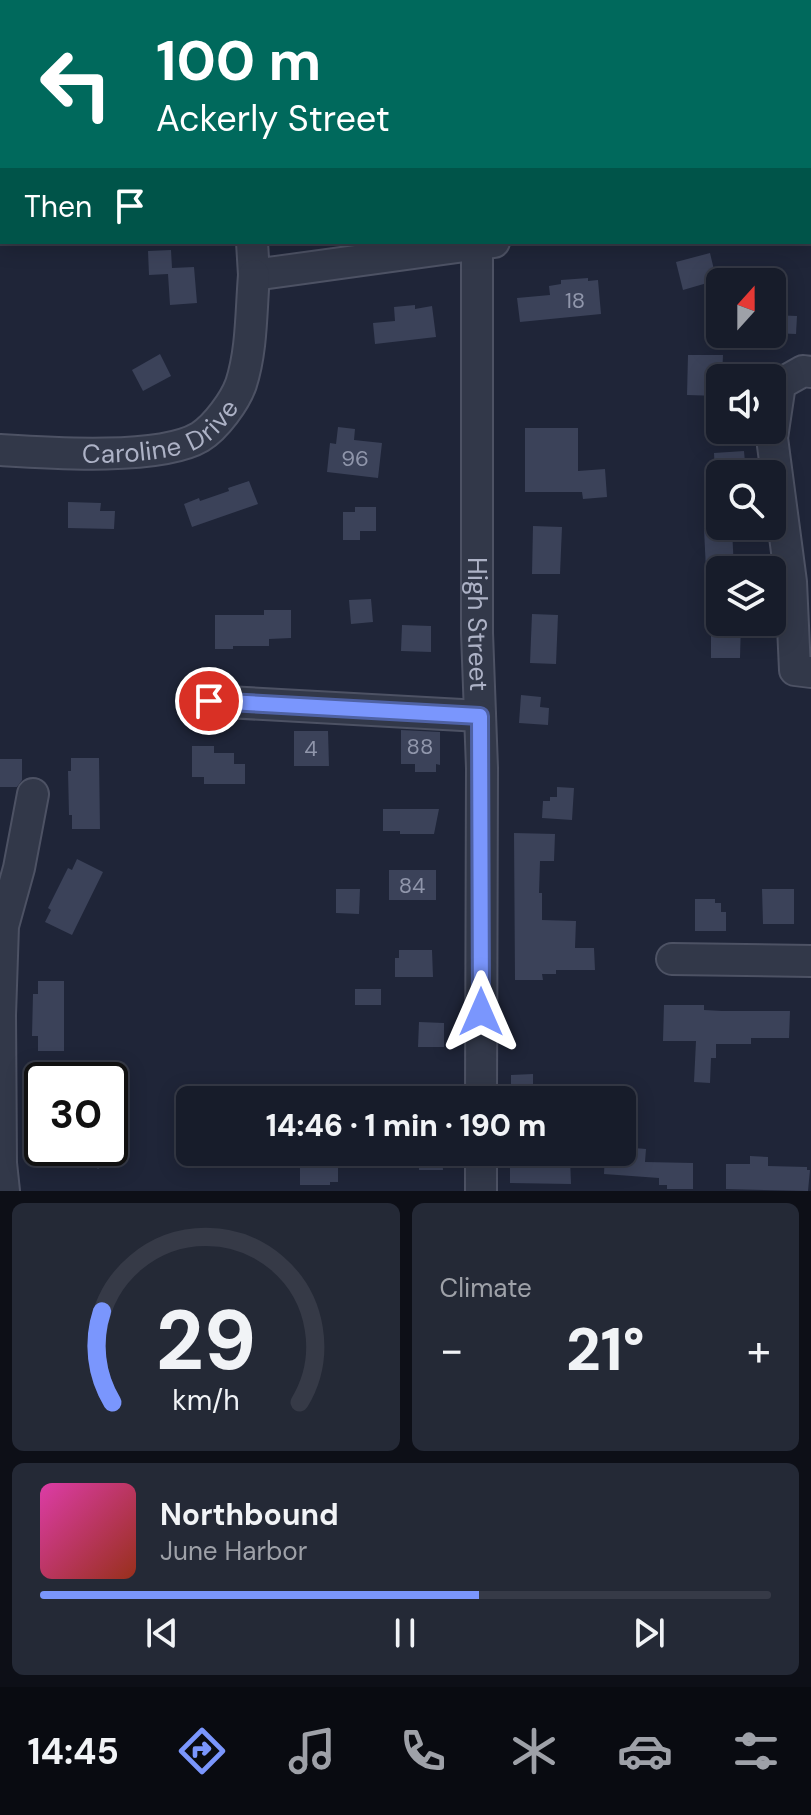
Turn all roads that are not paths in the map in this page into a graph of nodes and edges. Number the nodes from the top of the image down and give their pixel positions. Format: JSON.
{"nodes":[{"id":1,"x":252,"y":244,"type":"edge"},
{"id":2,"x":476,"y":244,"type":"edge"},
{"id":3,"x":483,"y":244,"type":"edge"},
{"id":4,"x":254,"y":275,"type":"junction"},
{"id":5,"x":800,"y":375,"type":"edge"},
{"id":6,"x":0,"y":450,"type":"edge"},
{"id":7,"x":811,"y":672,"type":"edge"},
{"id":8,"x":209,"y":701,"type":"dead end"},
{"id":9,"x":480,"y":716,"type":"junction"},
{"id":10,"x":33,"y":794,"type":"dead end"},
{"id":11,"x":672,"y":959,"type":"dead end"},
{"id":12,"x":811,"y":961,"type":"edge"},
{"id":13,"x":481,"y":1086,"type":"edge"},
{"id":14,"x":481,"y":1166,"type":"edge"},
{"id":15,"x":4,"y":1191,"type":"edge"},
{"id":16,"x":481,"y":1191,"type":"edge"}],
"edges":[{"from":1,"to":4,"type":"street","name":"Caroline Drive"},
{"from":2,"to":4,"type":"street"},
{"from":3,"to":9,"type":"street","name":"High Street"},
{"from":4,"to":6,"type":"street","name":"Caroline Drive"},
{"from":5,"to":7,"type":"street"},
{"from":8,"to":9,"type":"street"},
{"from":9,"to":13,"type":"street","name":"High Street"},
{"from":10,"to":15,"type":"street"},
{"from":11,"to":12,"type":"street"},
{"from":14,"to":16,"type":"street"}]}
